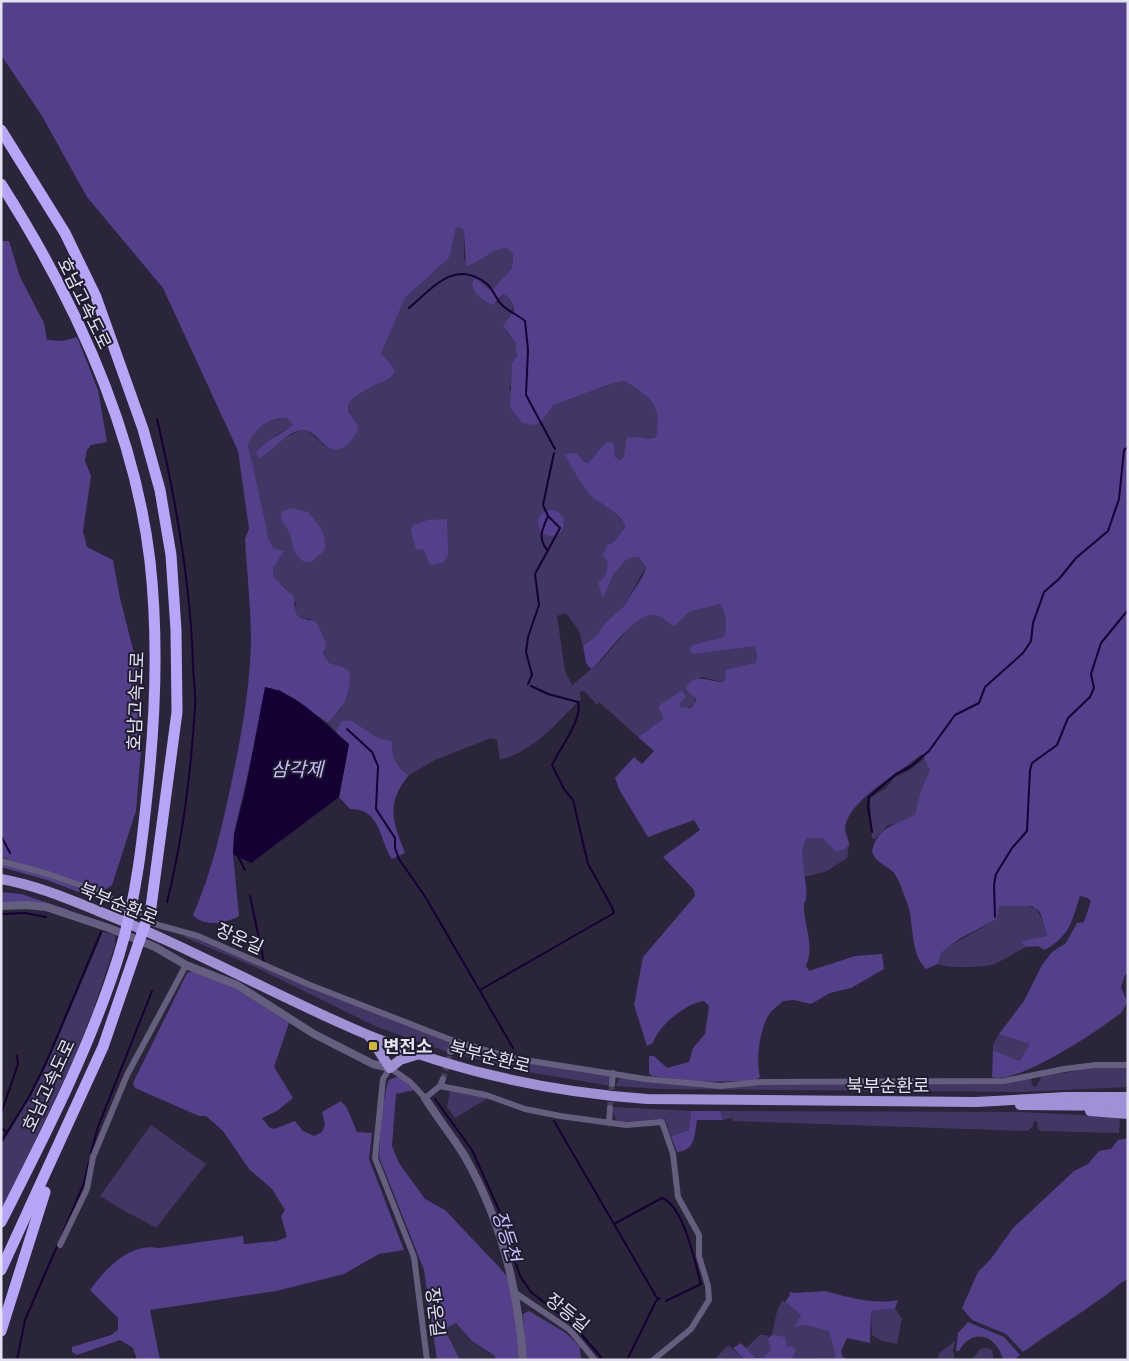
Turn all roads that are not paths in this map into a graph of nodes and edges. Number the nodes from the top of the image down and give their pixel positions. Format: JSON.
{"nodes":[{"id":1,"x":1,"y":130,"type":"edge"},
{"id":2,"x":1,"y":184,"type":"edge"},
{"id":3,"x":2,"y":861,"type":"edge"},
{"id":4,"x":1,"y":879,"type":"edge"},
{"id":5,"x":1,"y":906,"type":"edge"},
{"id":6,"x":186,"y":965,"type":"junction"},
{"id":7,"x":368,"y":1035,"type":"junction"},
{"id":8,"x":454,"y":1041,"type":"junction"},
{"id":9,"x":451,"y":1051,"type":"tunnel mouth"},
{"id":10,"x":419,"y":1054,"type":"junction"},
{"id":11,"x":1128,"y":1066,"type":"edge"},
{"id":12,"x":390,"y":1068,"type":"junction"},
{"id":13,"x":613,"y":1073,"type":"junction"},
{"id":14,"x":443,"y":1079,"type":"tunnel mouth"},
{"id":15,"x":612,"y":1084,"type":"tunnel mouth"},
{"id":16,"x":440,"y":1086,"type":"junction"},
{"id":17,"x":1128,"y":1091,"type":"edge"},
{"id":18,"x":1066,"y":1097,"type":"junction"},
{"id":19,"x":1128,"y":1097,"type":"edge"},
{"id":20,"x":424,"y":1098,"type":"junction"},
{"id":21,"x":976,"y":1102,"type":"junction"},
{"id":22,"x":1052,"y":1106,"type":"junction"},
{"id":23,"x":1128,"y":1106,"type":"edge"},
{"id":24,"x":610,"y":1108,"type":"tunnel mouth"},
{"id":25,"x":1128,"y":1114,"type":"edge"},
{"id":26,"x":609,"y":1123,"type":"junction"},
{"id":27,"x":58,"y":1150,"type":"junction"},
{"id":28,"x":1,"y":1222,"type":"edge"},
{"id":29,"x":60,"y":1245,"type":"dead end"},
{"id":30,"x":1,"y":1270,"type":"edge"},
{"id":31,"x":517,"y":1294,"type":"junction"},
{"id":32,"x":1,"y":1331,"type":"edge"},
{"id":33,"x":427,"y":1360,"type":"edge"},
{"id":34,"x":523,"y":1360,"type":"edge"},
{"id":35,"x":595,"y":1360,"type":"edge"},
{"id":36,"x":653,"y":1360,"type":"edge"}],
"edges":[{"from":1,"to":27,"type":"highway","name":"호남고속도로"},
{"from":2,"to":28,"type":"highway","name":"호남고속도로"},
{"from":3,"to":8,"type":"street","name":"장운길"},
{"from":4,"to":7,"type":"main road","name":"북부순환로"},
{"from":5,"to":6,"type":"street"},
{"from":6,"to":12,"type":"street"},
{"from":6,"to":29,"type":"street"},
{"from":7,"to":10,"type":"main road","name":"북부순환로"},
{"from":7,"to":12,"type":"main road"},
{"from":8,"to":9,"type":"street"},
{"from":8,"to":13,"type":"street","name":"장운길"},
{"from":10,"to":12,"type":"main road"},
{"from":10,"to":21,"type":"main road","name":"북부순환로"},
{"from":11,"to":13,"type":"street","name":"장운길"},
{"from":12,"to":20,"type":"street"},
{"from":12,"to":33,"type":"street","name":"장운길"},
{"from":13,"to":15,"type":"street"},
{"from":14,"to":16,"type":"street"},
{"from":16,"to":20,"type":"street"},
{"from":16,"to":26,"type":"street"},
{"from":17,"to":18,"type":"main road"},
{"from":18,"to":19,"type":"main road"},
{"from":18,"to":21,"type":"main road"},
{"from":20,"to":31,"type":"street"},
{"from":21,"to":22,"type":"main road"},
{"from":22,"to":23,"type":"main road"},
{"from":22,"to":25,"type":"main road"},
{"from":24,"to":26,"type":"street"},
{"from":26,"to":36,"type":"street"},
{"from":27,"to":30,"type":"highway","name":"호남고속도로"},
{"from":27,"to":32,"type":"highway","name":"호남고속도로"},
{"from":31,"to":34,"type":"street"},
{"from":31,"to":35,"type":"street","name":"장등길"}]}
